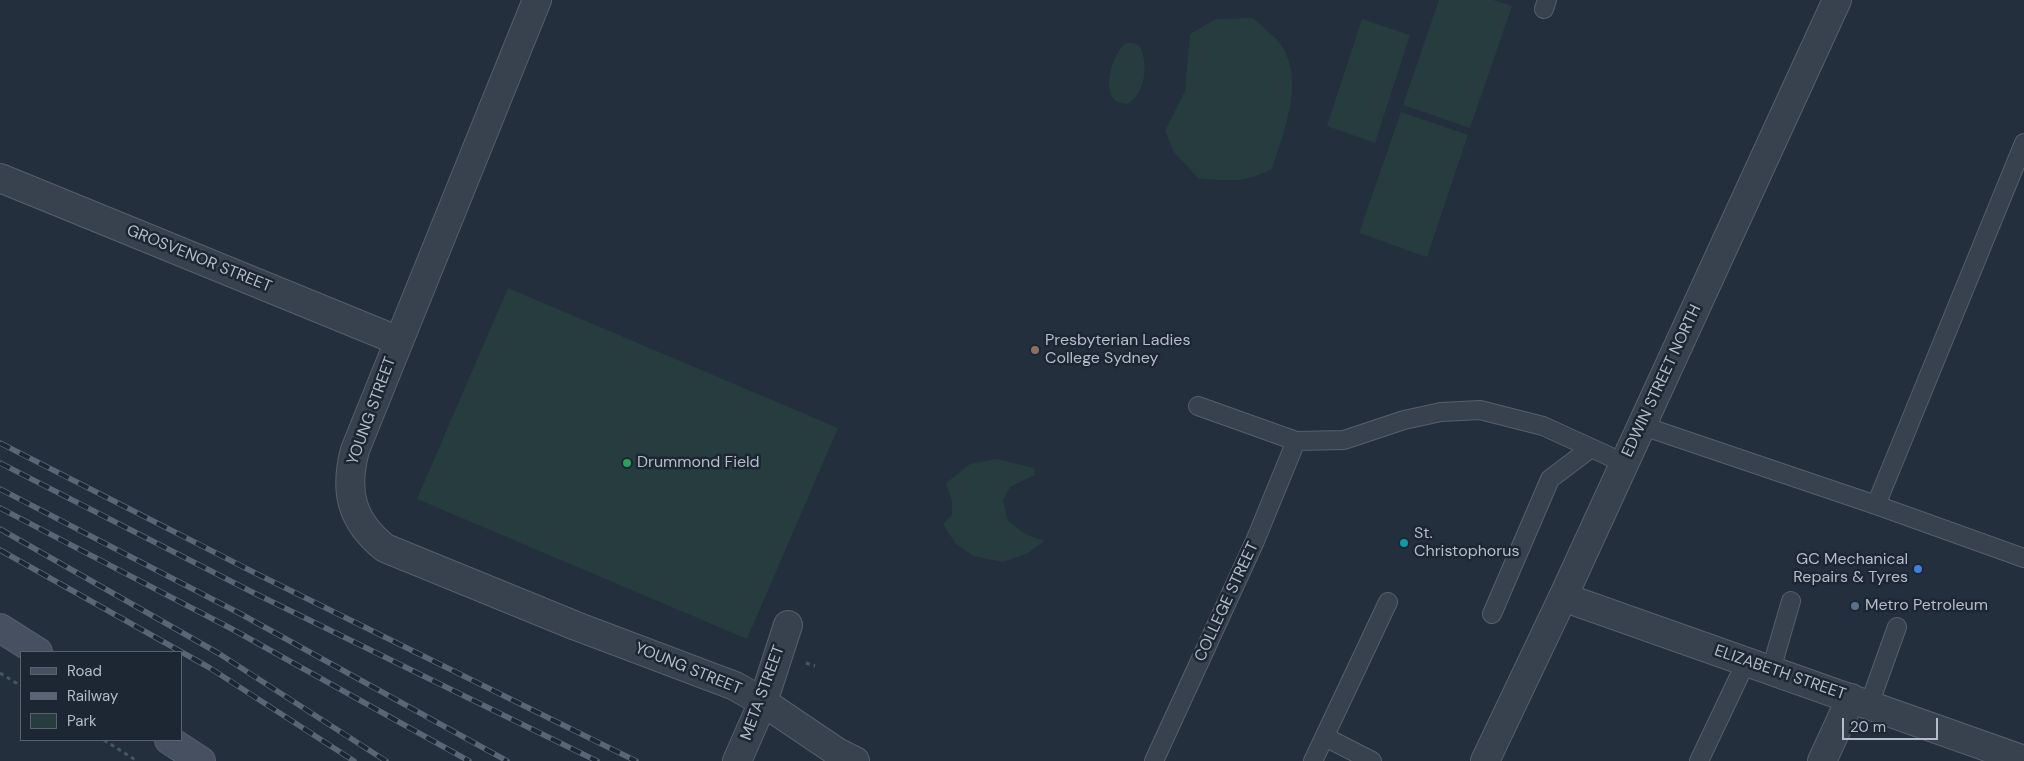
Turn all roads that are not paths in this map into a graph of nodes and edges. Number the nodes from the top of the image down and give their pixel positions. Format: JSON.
{"nodes":[{"id":1,"x":537,"y":0,"type":"edge"},
{"id":2,"x":1836,"y":0,"type":"edge"},
{"id":3,"x":2024,"y":144,"type":"edge"},
{"id":4,"x":0,"y":178,"type":"edge"},
{"id":5,"x":399,"y":341,"type":"junction"},
{"id":6,"x":1198,"y":406,"type":"dead end"},
{"id":7,"x":1643,"y":426,"type":"junction"},
{"id":8,"x":1296,"y":441,"type":"junction"},
{"id":9,"x":1591,"y":448,"type":"junction"},
{"id":10,"x":1624,"y":463,"type":"junction"},
{"id":11,"x":1876,"y":505,"type":"junction"},
{"id":12,"x":2024,"y":558,"type":"edge"},
{"id":13,"x":1564,"y":597,"type":"junction"},
{"id":14,"x":1791,"y":601,"type":"dead end"},
{"id":15,"x":1388,"y":602,"type":"dead end"},
{"id":16,"x":1492,"y":614,"type":"dead end"},
{"id":17,"x":788,"y":625,"type":"dead end"},
{"id":18,"x":1897,"y":627,"type":"dead end"},
{"id":19,"x":0,"y":628,"type":"edge"},
{"id":20,"x":36,"y":651,"type":"edge"},
{"id":21,"x":1758,"y":666,"type":"junction"},
{"id":22,"x":763,"y":702,"type":"junction"},
{"id":23,"x":1860,"y":702,"type":"junction"},
{"id":24,"x":1325,"y":737,"type":"junction"},
{"id":25,"x":171,"y":741,"type":"edge"},
{"id":26,"x":1985,"y":754,"type":"edge"},
{"id":27,"x":2024,"y":760,"type":"edge"},
{"id":28,"x":201,"y":761,"type":"edge"},
{"id":29,"x":737,"y":761,"type":"edge"},
{"id":30,"x":855,"y":761,"type":"edge"},
{"id":31,"x":1154,"y":761,"type":"edge"},
{"id":32,"x":1313,"y":761,"type":"edge"},
{"id":33,"x":1372,"y":761,"type":"edge"},
{"id":34,"x":1485,"y":761,"type":"edge"},
{"id":35,"x":1699,"y":761,"type":"edge"},
{"id":36,"x":1822,"y":761,"type":"edge"}],
"edges":[{"from":1,"to":5,"type":"street","name":"YOUNG STREET"},
{"from":2,"to":7,"type":"street","name":"EDWIN STREET NORTH"},
{"from":3,"to":11,"type":"lane"},
{"from":4,"to":5,"type":"street","name":"GROSVENOR STREET"},
{"from":5,"to":22,"type":"street","name":"YOUNG STREET"},
{"from":6,"to":8,"type":"lane"},
{"from":7,"to":10,"type":"street","name":"EDWIN STREET NORTH"},
{"from":7,"to":11,"type":"lane"},
{"from":8,"to":9,"type":"lane"},
{"from":8,"to":31,"type":"lane","name":"COLLEGE STREET"},
{"from":9,"to":10,"type":"lane"},
{"from":9,"to":16,"type":"lane"},
{"from":10,"to":13,"type":"street","name":"EDWIN STREET NORTH"},
{"from":11,"to":12,"type":"lane"},
{"from":13,"to":21,"type":"street","name":"ELIZABETH STREET"},
{"from":13,"to":34,"type":"street","name":"EDWIN STREET NORTH"},
{"from":14,"to":21,"type":"lane"},
{"from":15,"to":24,"type":"lane"},
{"from":17,"to":22,"type":"street","name":"META STREET"},
{"from":18,"to":23,"type":"lane"},
{"from":19,"to":20,"type":"main road"},
{"from":21,"to":23,"type":"street","name":"ELIZABETH STREET"},
{"from":21,"to":35,"type":"lane"},
{"from":22,"to":29,"type":"street","name":"META STREET"},
{"from":22,"to":30,"type":"street","name":"YOUNG STREET"},
{"from":23,"to":26,"type":"street","name":"ELIZABETH STREET"},
{"from":23,"to":36,"type":"street"},
{"from":24,"to":32,"type":"lane"},
{"from":24,"to":33,"type":"lane"},
{"from":25,"to":28,"type":"main road"},
{"from":26,"to":27,"type":"street","name":"ELIZABETH STREET"}]}
